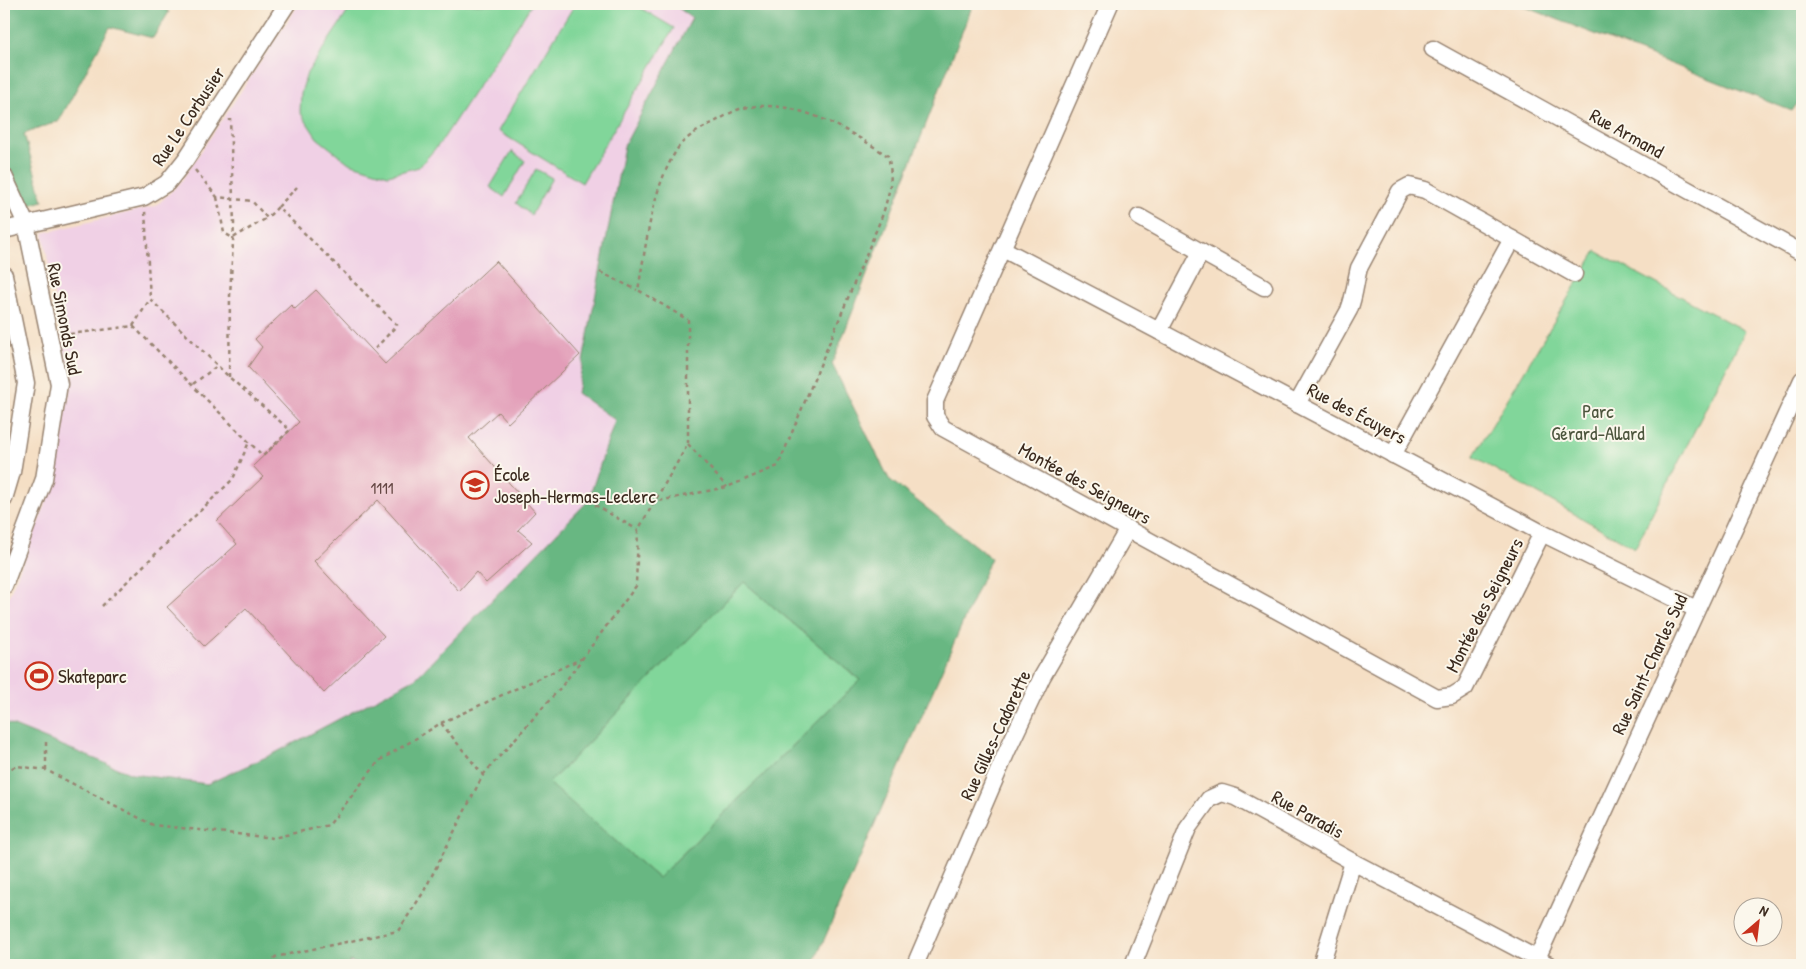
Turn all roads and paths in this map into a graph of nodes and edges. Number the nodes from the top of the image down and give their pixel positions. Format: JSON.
{"nodes":[{"id":1,"x":287,"y":4,"type":"edge"},
{"id":2,"x":1110,"y":4,"type":"edge"},
{"id":3,"x":1433,"y":49,"type":"dead end"},
{"id":4,"x":229,"y":92,"type":"junction"},
{"id":5,"x":186,"y":159,"type":"junction"},
{"id":6,"x":4,"y":176,"type":"edge"},
{"id":7,"x":297,"y":187,"type":"dead end"},
{"id":8,"x":144,"y":197,"type":"junction"},
{"id":9,"x":218,"y":197,"type":"junction"},
{"id":10,"x":278,"y":207,"type":"junction"},
{"id":11,"x":1139,"y":217,"type":"dead end"},
{"id":12,"x":268,"y":218,"type":"junction"},
{"id":13,"x":26,"y":224,"type":"junction"},
{"id":14,"x":4,"y":230,"type":"edge"},
{"id":15,"x":233,"y":238,"type":"junction"},
{"id":16,"x":1512,"y":239,"type":"junction"},
{"id":17,"x":1003,"y":249,"type":"junction"},
{"id":18,"x":1201,"y":252,"type":"junction"},
{"id":19,"x":1802,"y":252,"type":"edge"},
{"id":20,"x":600,"y":272,"type":"dead end"},
{"id":21,"x":1574,"y":274,"type":"dead end"},
{"id":22,"x":4,"y":275,"type":"edge"},
{"id":23,"x":1264,"y":287,"type":"dead end"},
{"id":24,"x":638,"y":290,"type":"junction"},
{"id":25,"x":150,"y":299,"type":"junction"},
{"id":26,"x":133,"y":326,"type":"junction"},
{"id":27,"x":1159,"y":331,"type":"junction"},
{"id":28,"x":49,"y":337,"type":"junction"},
{"id":29,"x":373,"y":350,"type":"dead end"},
{"id":30,"x":217,"y":366,"type":"junction"},
{"id":31,"x":229,"y":377,"type":"junction"},
{"id":32,"x":1802,"y":380,"type":"edge"},
{"id":33,"x":192,"y":385,"type":"junction"},
{"id":34,"x":1297,"y":404,"type":"junction"},
{"id":35,"x":249,"y":442,"type":"junction"},
{"id":36,"x":688,"y":444,"type":"junction"},
{"id":37,"x":1393,"y":455,"type":"junction"},
{"id":38,"x":727,"y":487,"type":"junction"},
{"id":39,"x":4,"y":499,"type":"edge"},
{"id":40,"x":588,"y":501,"type":"dead end"},
{"id":41,"x":654,"y":502,"type":"junction"},
{"id":42,"x":1128,"y":529,"type":"junction"},
{"id":43,"x":638,"y":530,"type":"junction"},
{"id":44,"x":1542,"y":533,"type":"junction"},
{"id":45,"x":4,"y":586,"type":"edge"},
{"id":46,"x":102,"y":606,"type":"dead end"},
{"id":47,"x":1696,"y":609,"type":"junction"},
{"id":48,"x":584,"y":657,"type":"junction"},
{"id":49,"x":441,"y":723,"type":"junction"},
{"id":50,"x":46,"y":739,"type":"dead end"},
{"id":51,"x":4,"y":770,"type":"edge"},
{"id":52,"x":46,"y":770,"type":"junction"},
{"id":53,"x":484,"y":774,"type":"junction"},
{"id":54,"x":1353,"y":862,"type":"junction"},
{"id":55,"x":1540,"y":963,"type":"edge"},
{"id":56,"x":271,"y":965,"type":"edge"},
{"id":57,"x":915,"y":965,"type":"edge"},
{"id":58,"x":1133,"y":965,"type":"edge"},
{"id":59,"x":1321,"y":965,"type":"edge"}],
"edges":[{"from":1,"to":4,"type":"street","name":"Rue Le Corbusier"},
{"from":2,"to":17,"type":"street","name":"Montée des Seigneurs"},
{"from":3,"to":19,"type":"street","name":"Rue Armand"},
{"from":4,"to":5,"type":"street","name":"Rue Le Corbusier"},
{"from":4,"to":15,"type":"path"},
{"from":5,"to":8,"type":"street","name":"Rue Le Corbusier"},
{"from":5,"to":9,"type":"path"},
{"from":6,"to":13,"type":"street","name":"Rue Simonds Sud"},
{"from":7,"to":10,"type":"path"},
{"from":8,"to":13,"type":"street","name":"Rue Le Corbusier"},
{"from":8,"to":25,"type":"path"},
{"from":9,"to":12,"type":"path"},
{"from":9,"to":15,"type":"path"},
{"from":10,"to":12,"type":"path"},
{"from":10,"to":29,"type":"path"},
{"from":11,"to":18,"type":"street"},
{"from":12,"to":15,"type":"path"},
{"from":13,"to":14,"type":"street","name":"Rue Le Corbusier"},
{"from":13,"to":28,"type":"street","name":"Rue Simonds Sud"},
{"from":15,"to":31,"type":"path"},
{"from":16,"to":21,"type":"street"},
{"from":16,"to":34,"type":"street"},
{"from":16,"to":37,"type":"street"},
{"from":17,"to":27,"type":"street","name":"Rue des Écuyers"},
{"from":17,"to":42,"type":"street","name":"Montée des Seigneurs"},
{"from":18,"to":23,"type":"street"},
{"from":18,"to":27,"type":"street"},
{"from":20,"to":24,"type":"path"},
{"from":22,"to":39,"type":"street"},
{"from":24,"to":36,"type":"path"},
{"from":24,"to":38,"type":"path"},
{"from":25,"to":26,"type":"path"},
{"from":25,"to":30,"type":"path"},
{"from":26,"to":28,"type":"path"},
{"from":26,"to":33,"type":"path"},
{"from":27,"to":34,"type":"street","name":"Rue des Écuyers"},
{"from":28,"to":45,"type":"street","name":"Rue Simonds Sud"},
{"from":30,"to":31,"type":"path"},
{"from":30,"to":33,"type":"path"},
{"from":31,"to":35,"type":"path"},
{"from":32,"to":47,"type":"street","name":"Rue Saint-Charles Sud"},
{"from":33,"to":35,"type":"path"},
{"from":34,"to":37,"type":"street","name":"Rue des Écuyers"},
{"from":35,"to":46,"type":"path"},
{"from":36,"to":38,"type":"path"},
{"from":36,"to":41,"type":"path"},
{"from":37,"to":44,"type":"street","name":"Rue des Écuyers"},
{"from":38,"to":41,"type":"path"},
{"from":40,"to":43,"type":"path"},
{"from":41,"to":43,"type":"path"},
{"from":42,"to":44,"type":"street","name":"Montée des Seigneurs"},
{"from":42,"to":57,"type":"street","name":"Rue Gilles-Cadorette"},
{"from":43,"to":48,"type":"path"},
{"from":44,"to":47,"type":"street","name":"Rue des Écuyers"},
{"from":47,"to":55,"type":"street","name":"Rue Saint-Charles Sud"},
{"from":48,"to":49,"type":"path"},
{"from":48,"to":53,"type":"path"},
{"from":49,"to":52,"type":"path"},
{"from":49,"to":53,"type":"path"},
{"from":50,"to":52,"type":"path"},
{"from":51,"to":52,"type":"path"},
{"from":53,"to":56,"type":"path"},
{"from":54,"to":55,"type":"street","name":"Rue Paradis"},
{"from":54,"to":58,"type":"street","name":"Rue Paradis"},
{"from":54,"to":59,"type":"street"}]}
